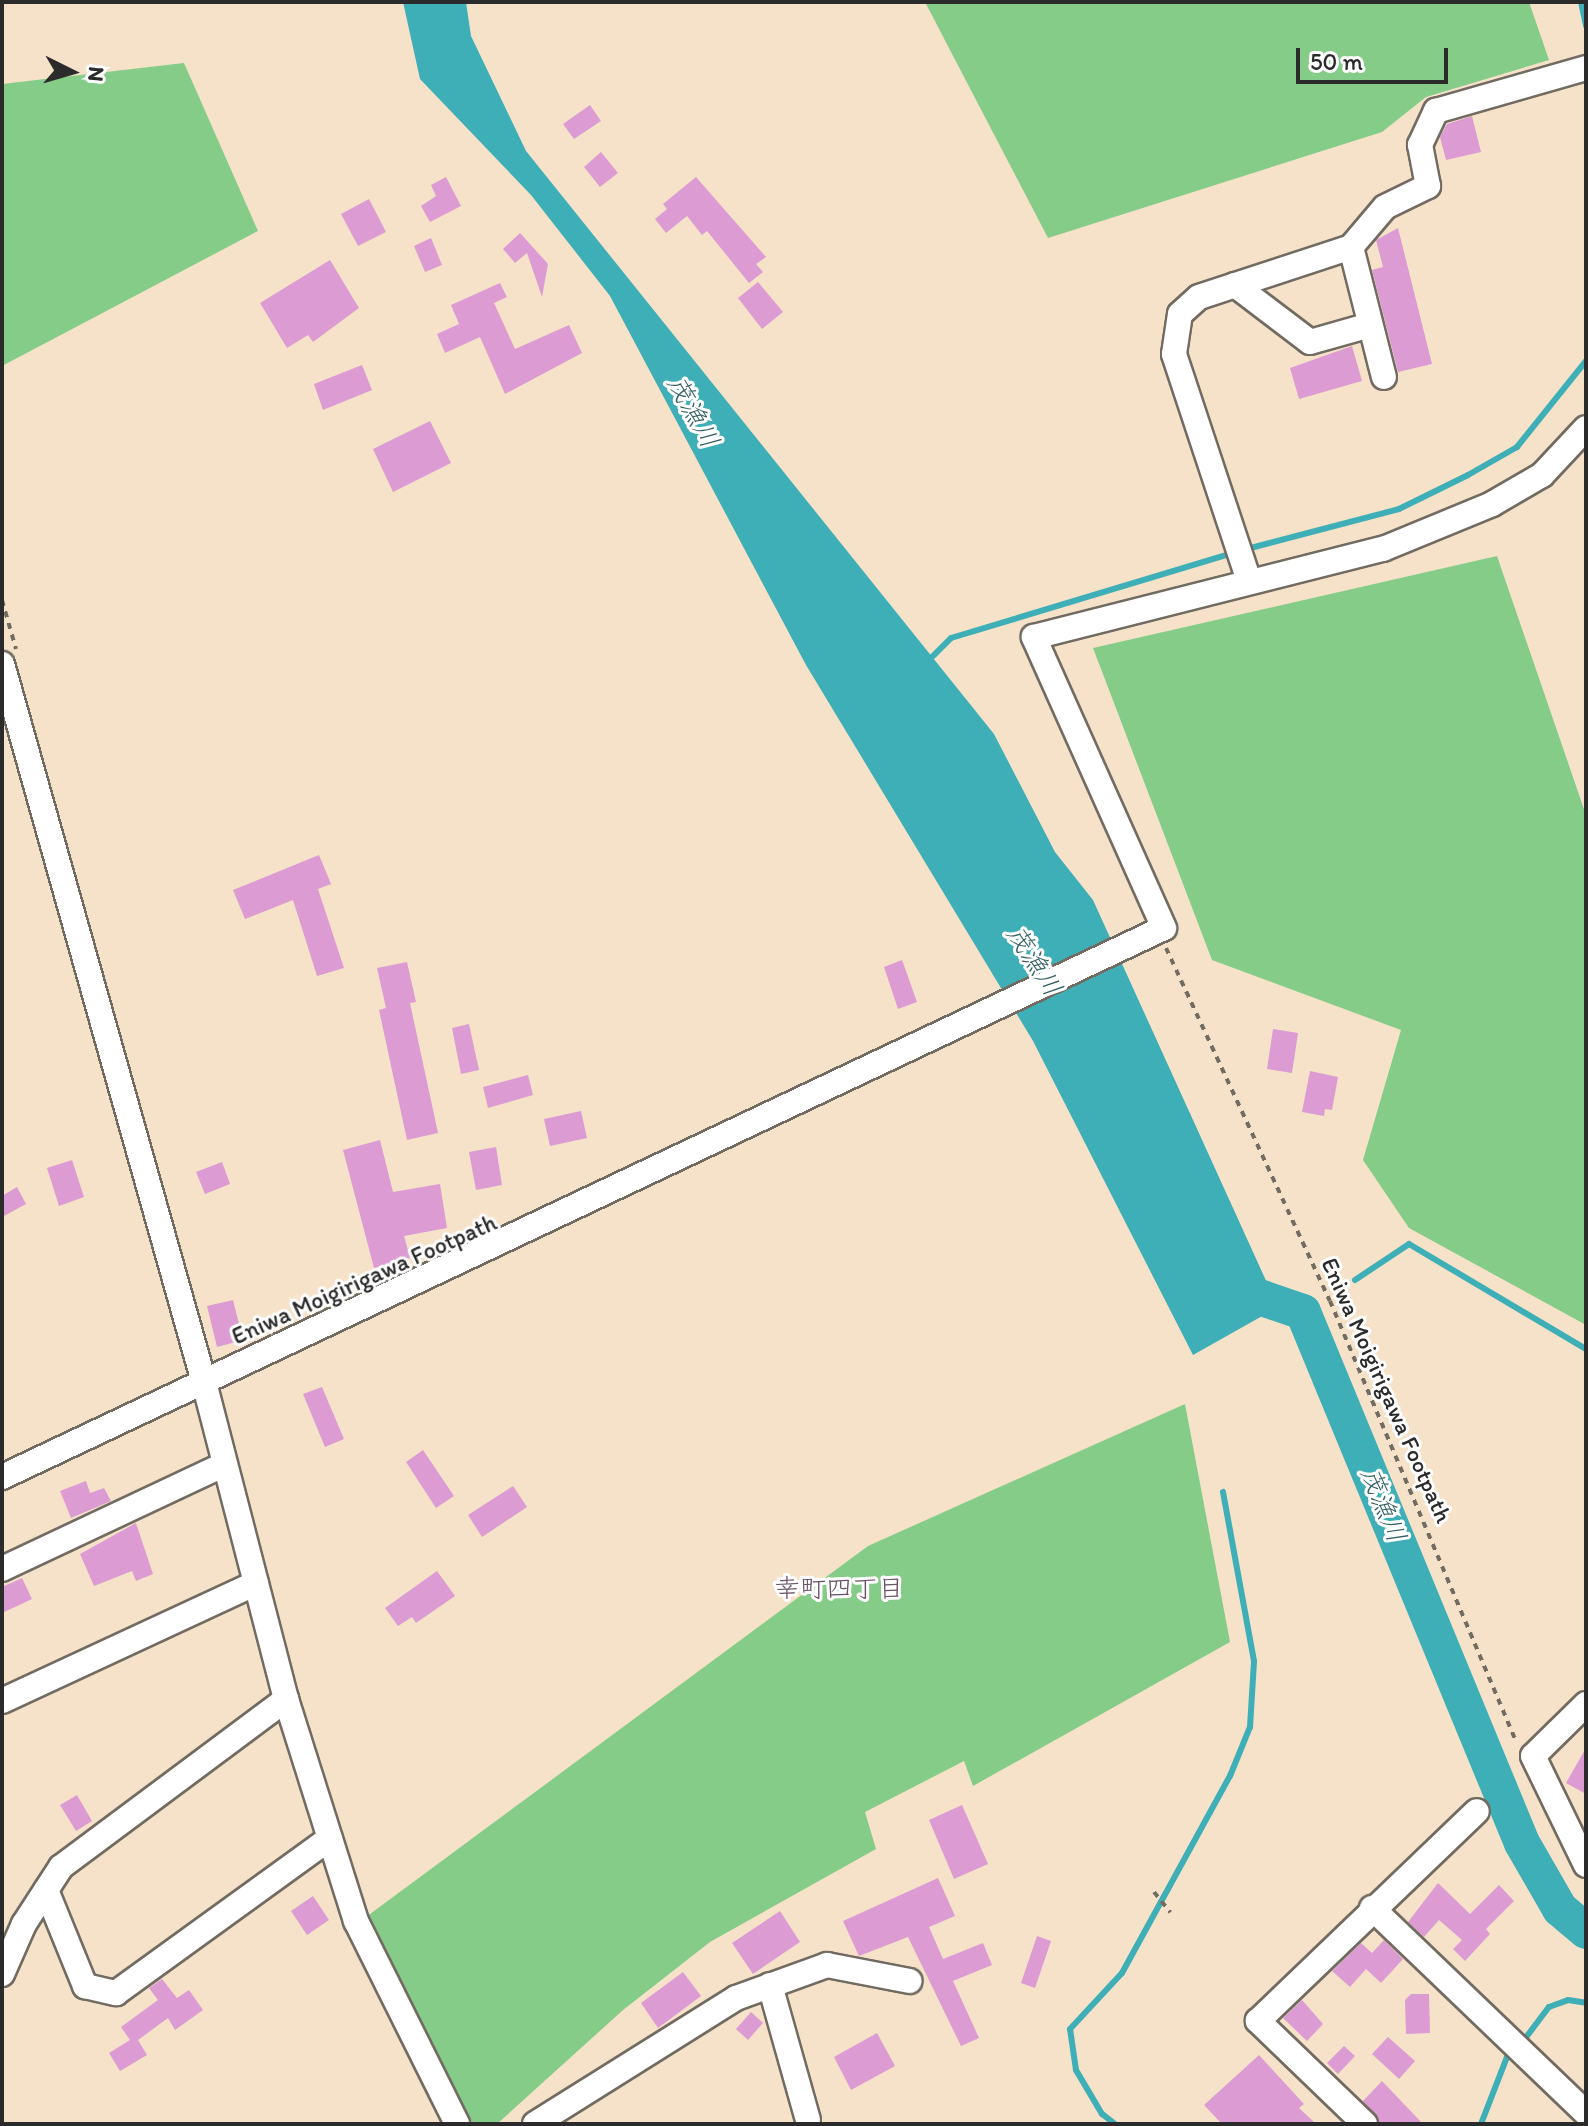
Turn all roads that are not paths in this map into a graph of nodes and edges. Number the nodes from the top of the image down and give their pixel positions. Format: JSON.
{"nodes":[{"id":1,"x":1586,"y":68,"type":"edge"},
{"id":2,"x":1351,"y":247,"type":"junction"},
{"id":3,"x":1235,"y":285,"type":"junction"},
{"id":4,"x":1370,"y":325,"type":"junction"},
{"id":5,"x":1384,"y":377,"type":"dead end"},
{"id":6,"x":1586,"y":428,"type":"edge"},
{"id":7,"x":1244,"y":562,"type":"junction"},
{"id":8,"x":10,"y":660,"type":"edge"},
{"id":9,"x":204,"y":1382,"type":"junction"},
{"id":10,"x":225,"y":1464,"type":"junction"},
{"id":11,"x":2,"y":1477,"type":"edge"},
{"id":12,"x":2,"y":1569,"type":"edge"},
{"id":13,"x":256,"y":1583,"type":"junction"},
{"id":14,"x":286,"y":1699,"type":"junction"},
{"id":15,"x":2,"y":1701,"type":"edge"},
{"id":16,"x":1582,"y":1713,"type":"edge"},
{"id":17,"x":1477,"y":1811,"type":"dead end"},
{"id":18,"x":330,"y":1838,"type":"junction"},
{"id":19,"x":1586,"y":1865,"type":"edge"},
{"id":20,"x":46,"y":1890,"type":"junction"},
{"id":21,"x":1372,"y":1908,"type":"junction"},
{"id":22,"x":2,"y":1974,"type":"edge"},
{"id":23,"x":909,"y":1981,"type":"dead end"},
{"id":24,"x":770,"y":1985,"type":"junction"},
{"id":25,"x":1586,"y":2113,"type":"edge"},
{"id":26,"x":809,"y":2123,"type":"edge"},
{"id":27,"x":457,"y":2124,"type":"edge"},
{"id":28,"x":535,"y":2124,"type":"edge"},
{"id":29,"x":1365,"y":2124,"type":"edge"}],
"edges":[{"from":1,"to":2,"type":"street"},
{"from":2,"to":3,"type":"street"},
{"from":2,"to":4,"type":"street"},
{"from":3,"to":4,"type":"street"},
{"from":3,"to":7,"type":"street"},
{"from":4,"to":5,"type":"street"},
{"from":6,"to":7,"type":"street"},
{"from":7,"to":9,"type":"street"},
{"from":8,"to":9,"type":"street"},
{"from":9,"to":10,"type":"street"},
{"from":9,"to":11,"type":"street"},
{"from":10,"to":12,"type":"street"},
{"from":10,"to":13,"type":"street"},
{"from":13,"to":14,"type":"street"},
{"from":13,"to":15,"type":"street"},
{"from":14,"to":18,"type":"street"},
{"from":14,"to":20,"type":"street"},
{"from":16,"to":19,"type":"street"},
{"from":17,"to":21,"type":"street"},
{"from":18,"to":20,"type":"street"},
{"from":18,"to":27,"type":"street"},
{"from":20,"to":22,"type":"street"},
{"from":21,"to":25,"type":"street"},
{"from":21,"to":29,"type":"street"},
{"from":23,"to":24,"type":"street"},
{"from":24,"to":26,"type":"street"},
{"from":24,"to":28,"type":"street"}]}
